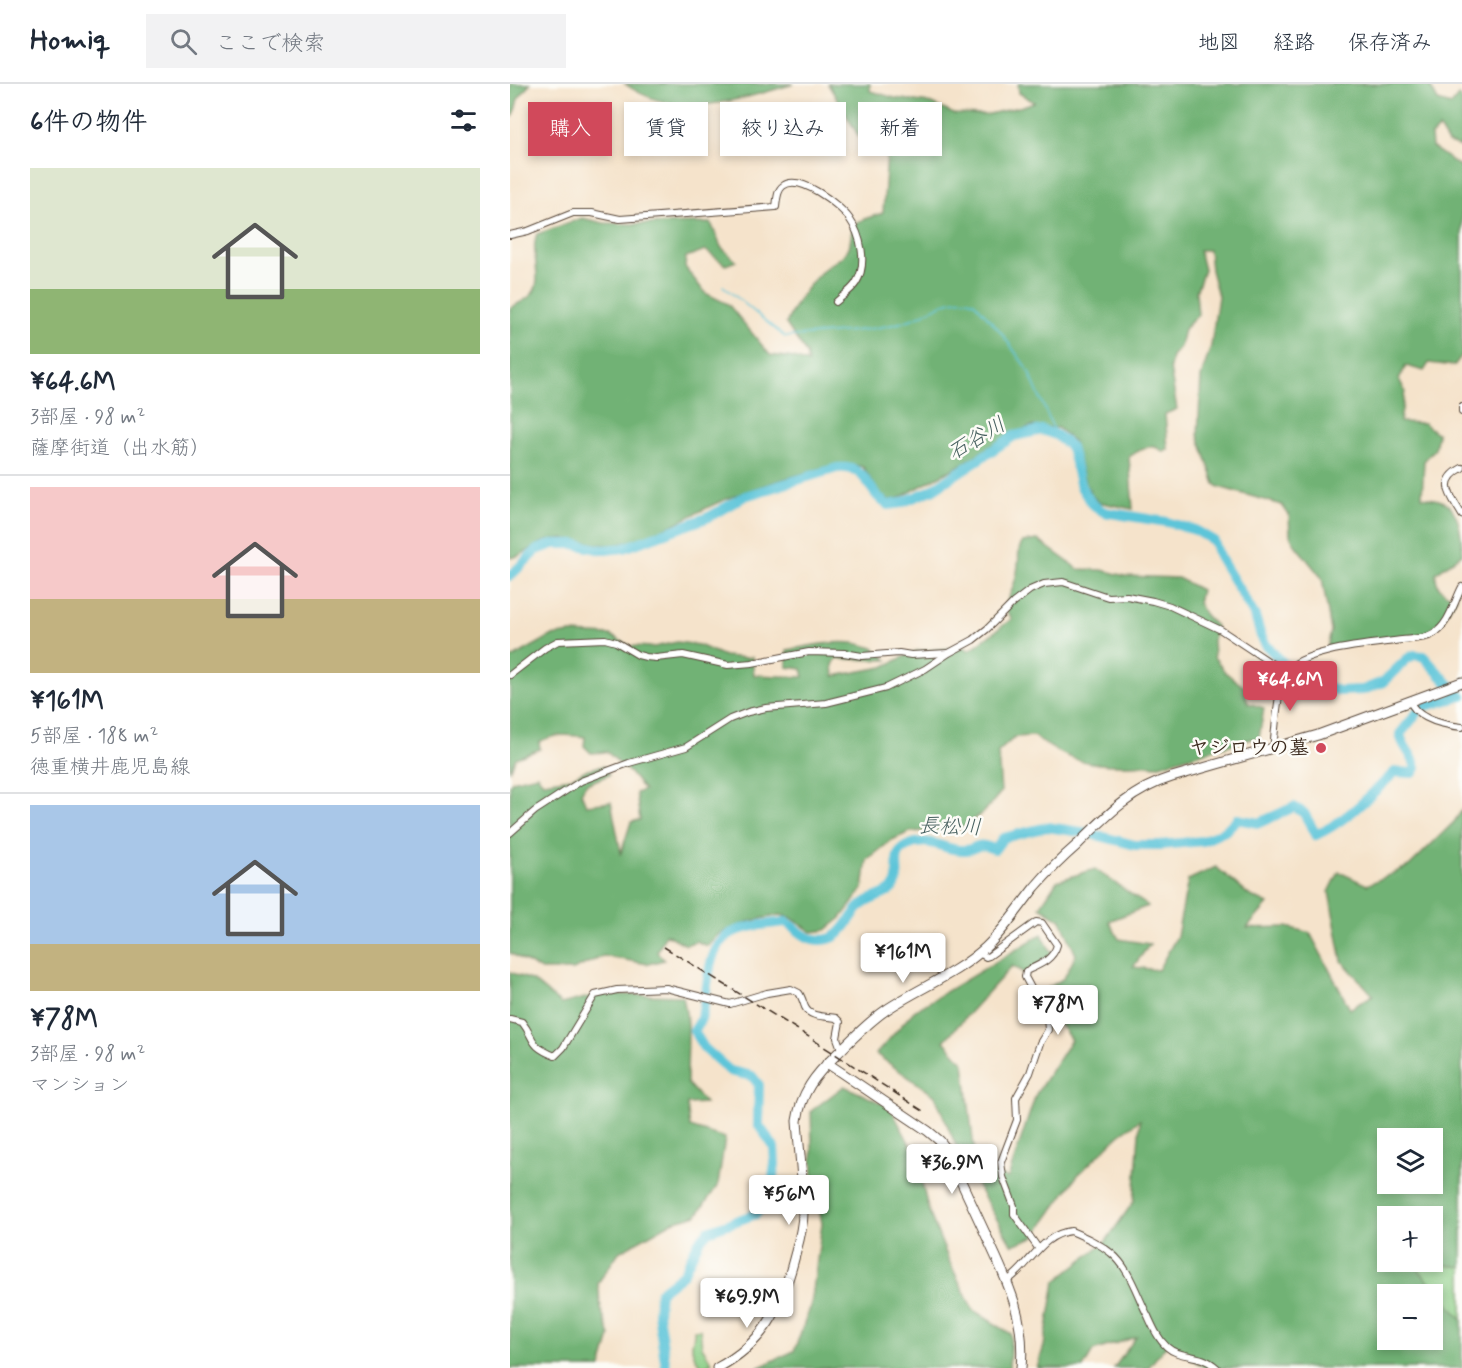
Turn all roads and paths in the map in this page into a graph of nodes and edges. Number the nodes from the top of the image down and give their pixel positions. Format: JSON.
{"nodes":[{"id":1,"x":510,"y":235,"type":"edge"},
{"id":2,"x":836,"y":302,"type":"dead end"},
{"id":3,"x":1462,"y":407,"type":"edge"},
{"id":4,"x":1462,"y":412,"type":"edge"},
{"id":5,"x":1462,"y":468,"type":"edge"},
{"id":6,"x":1462,"y":515,"type":"edge"},
{"id":7,"x":1462,"y":587,"type":"edge"},
{"id":8,"x":949,"y":653,"type":"junction"},
{"id":9,"x":1286,"y":673,"type":"junction"},
{"id":10,"x":510,"y":675,"type":"edge"},
{"id":11,"x":1460,"y":683,"type":"edge"},
{"id":12,"x":1415,"y":708,"type":"junction"},
{"id":13,"x":1462,"y":727,"type":"edge"},
{"id":14,"x":1275,"y":748,"type":"junction"},
{"id":15,"x":510,"y":833,"type":"edge"},
{"id":16,"x":979,"y":953,"type":"junction"},
{"id":17,"x":510,"y":1019,"type":"edge"},
{"id":18,"x":841,"y":1049,"type":"junction"},
{"id":19,"x":827,"y":1063,"type":"junction"},
{"id":20,"x":1038,"y":1248,"type":"junction"},
{"id":21,"x":1007,"y":1281,"type":"junction"},
{"id":22,"x":717,"y":1368,"type":"edge"},
{"id":23,"x":1021,"y":1368,"type":"edge"},
{"id":24,"x":1217,"y":1368,"type":"edge"}],
"edges":[{"from":1,"to":2,"type":"street"},
{"from":3,"to":4,"type":"street"},
{"from":5,"to":6,"type":"street"},
{"from":7,"to":9,"type":"street"},
{"from":8,"to":9,"type":"street"},
{"from":8,"to":10,"type":"street"},
{"from":8,"to":15,"type":"street"},
{"from":9,"to":14,"type":"street"},
{"from":11,"to":12,"type":"main road"},
{"from":12,"to":13,"type":"street"},
{"from":12,"to":14,"type":"main road"},
{"from":14,"to":16,"type":"main road"},
{"from":16,"to":18,"type":"main road"},
{"from":16,"to":20,"type":"street"},
{"from":17,"to":18,"type":"street"},
{"from":18,"to":19,"type":"main road"},
{"from":19,"to":21,"type":"main road"},
{"from":19,"to":22,"type":"main road"},
{"from":20,"to":21,"type":"street"},
{"from":20,"to":24,"type":"street"},
{"from":21,"to":23,"type":"main road"}]}
